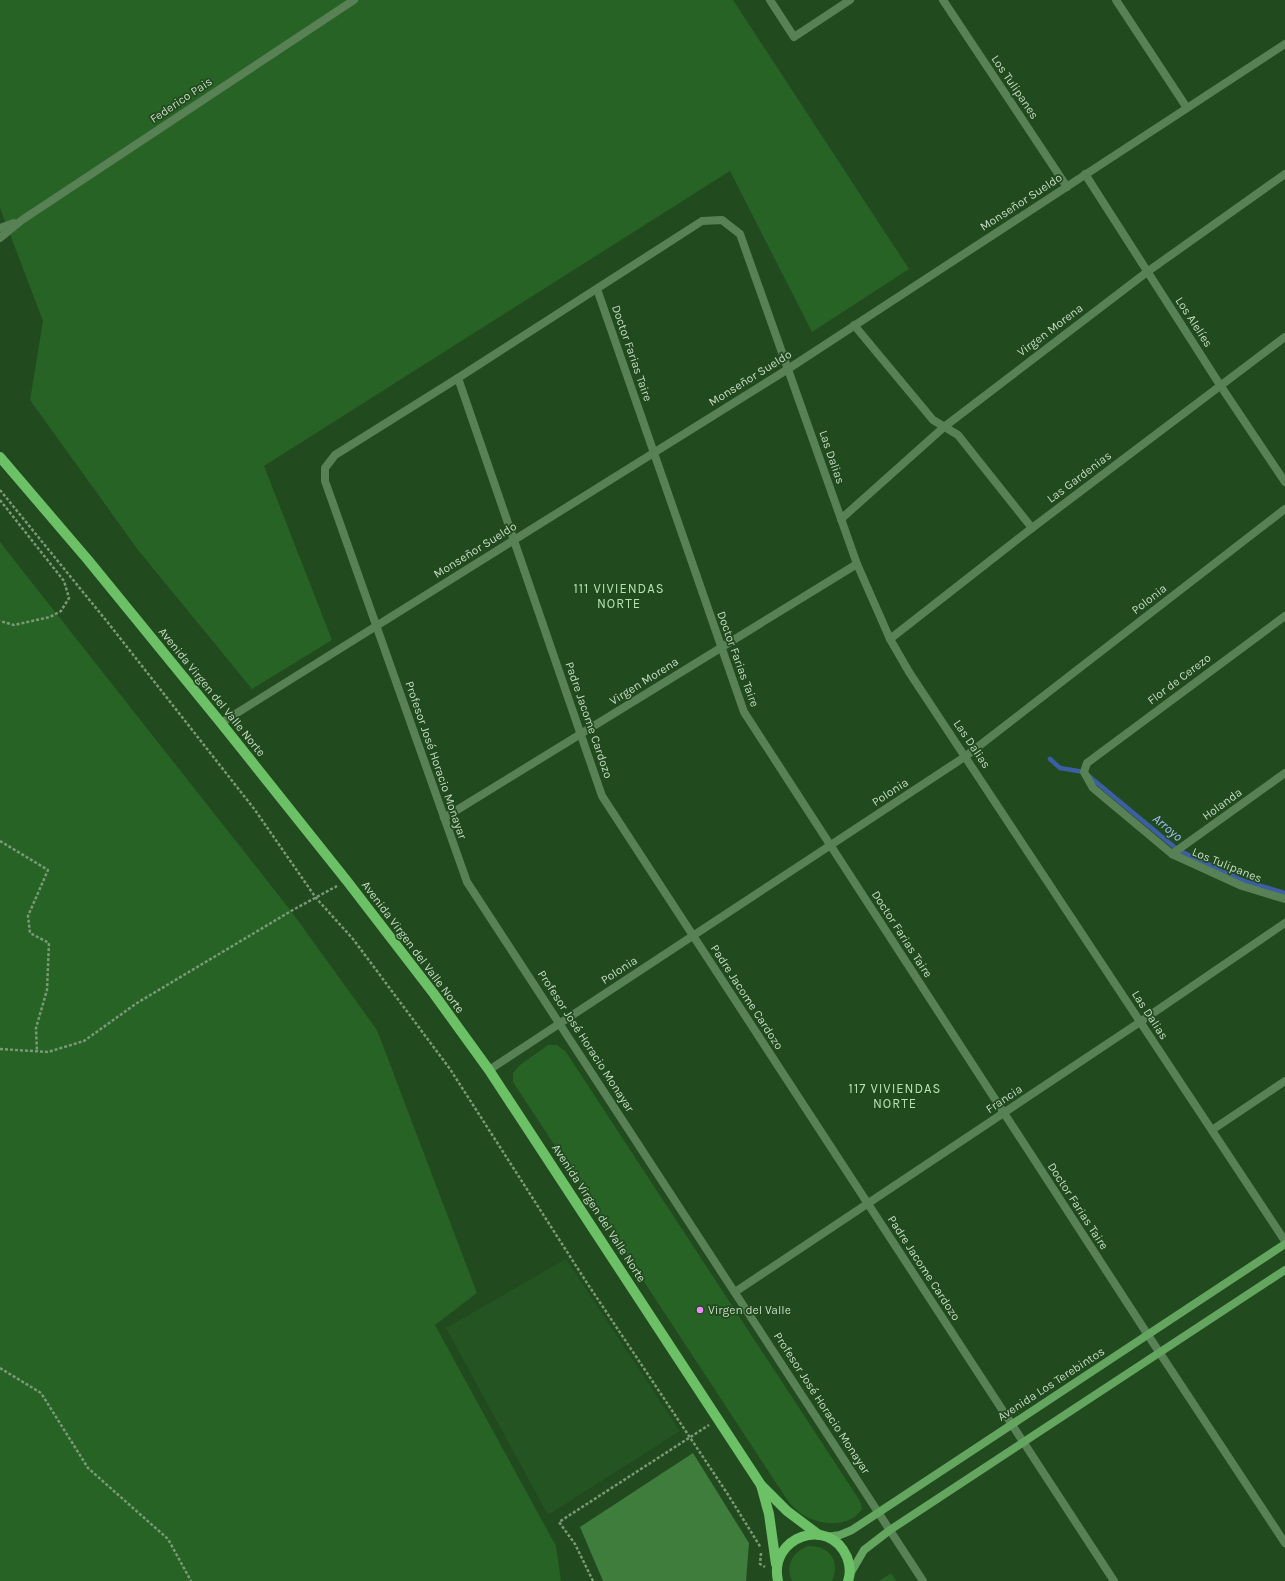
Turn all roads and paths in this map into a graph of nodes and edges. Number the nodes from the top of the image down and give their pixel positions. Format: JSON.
{"nodes":[{"id":1,"x":354,"y":0,"type":"edge"},
{"id":2,"x":770,"y":0,"type":"edge"},
{"id":3,"x":850,"y":0,"type":"edge"},
{"id":4,"x":943,"y":0,"type":"edge"},
{"id":5,"x":1116,"y":0,"type":"edge"},
{"id":6,"x":1284,"y":46,"type":"edge"},
{"id":7,"x":1187,"y":108,"type":"junction"},
{"id":8,"x":1085,"y":174,"type":"junction"},
{"id":9,"x":1285,"y":174,"type":"edge"},
{"id":10,"x":1066,"y":187,"type":"junction"},
{"id":11,"x":22,"y":220,"type":"junction"},
{"id":12,"x":0,"y":228,"type":"edge"},
{"id":13,"x":0,"y":238,"type":"edge"},
{"id":14,"x":1147,"y":272,"type":"junction"},
{"id":15,"x":597,"y":289,"type":"junction"},
{"id":16,"x":854,"y":325,"type":"junction"},
{"id":17,"x":1285,"y":337,"type":"edge"},
{"id":18,"x":788,"y":369,"type":"junction"},
{"id":19,"x":458,"y":378,"type":"junction"},
{"id":20,"x":1220,"y":385,"type":"junction"},
{"id":21,"x":944,"y":426,"type":"junction"},
{"id":22,"x":654,"y":453,"type":"junction"},
{"id":23,"x":0,"y":457,"type":"edge"},
{"id":24,"x":1285,"y":482,"type":"edge"},
{"id":25,"x":0,"y":490,"type":"edge"},
{"id":26,"x":0,"y":500,"type":"edge"},
{"id":27,"x":1285,"y":509,"type":"edge"},
{"id":28,"x":841,"y":519,"type":"junction"},
{"id":29,"x":1032,"y":528,"type":"junction"},
{"id":30,"x":514,"y":540,"type":"junction"},
{"id":31,"x":857,"y":564,"type":"junction"},
{"id":32,"x":1285,"y":616,"type":"edge"},
{"id":33,"x":0,"y":621,"type":"edge"},
{"id":34,"x":376,"y":626,"type":"junction"},
{"id":35,"x":890,"y":639,"type":"junction"},
{"id":36,"x":721,"y":648,"type":"junction"},
{"id":37,"x":221,"y":724,"type":"junction"},
{"id":38,"x":581,"y":734,"type":"junction"},
{"id":39,"x":966,"y":756,"type":"junction"},
{"id":40,"x":1087,"y":762,"type":"joint"},
{"id":41,"x":1285,"y":774,"type":"edge"},
{"id":42,"x":444,"y":818,"type":"junction"},
{"id":43,"x":0,"y":841,"type":"edge"},
{"id":44,"x":830,"y":846,"type":"junction"},
{"id":45,"x":1172,"y":854,"type":"junction"},
{"id":46,"x":347,"y":881,"type":"junction"},
{"id":47,"x":316,"y":898,"type":"junction"},
{"id":48,"x":1285,"y":899,"type":"edge"},
{"id":49,"x":1285,"y":923,"type":"edge"},
{"id":50,"x":693,"y":936,"type":"junction"},
{"id":51,"x":1140,"y":1022,"type":"junction"},
{"id":52,"x":560,"y":1024,"type":"junction"},
{"id":53,"x":0,"y":1049,"type":"edge"},
{"id":54,"x":37,"y":1052,"type":"junction"},
{"id":55,"x":489,"y":1070,"type":"junction"},
{"id":56,"x":1285,"y":1081,"type":"edge"},
{"id":57,"x":1004,"y":1113,"type":"junction"},
{"id":58,"x":1212,"y":1130,"type":"junction"},
{"id":59,"x":868,"y":1204,"type":"junction"},
{"id":60,"x":1285,"y":1243,"type":"edge"},
{"id":61,"x":1285,"y":1270,"type":"edge"},
{"id":62,"x":735,"y":1292,"type":"junction"},
{"id":63,"x":1148,"y":1335,"type":"junction"},
{"id":64,"x":1160,"y":1353,"type":"junction"},
{"id":65,"x":0,"y":1368,"type":"edge"},
{"id":66,"x":718,"y":1419,"type":"junction"},
{"id":67,"x":1012,"y":1424,"type":"junction"},
{"id":68,"x":690,"y":1437,"type":"junction"},
{"id":69,"x":1024,"y":1442,"type":"junction"},
{"id":70,"x":761,"y":1485,"type":"junction"},
{"id":71,"x":879,"y":1512,"type":"junction"},
{"id":72,"x":890,"y":1530,"type":"junction"},
{"id":73,"x":823,"y":1536,"type":"junction"},
{"id":74,"x":758,"y":1543,"type":"dead end"},
{"id":75,"x":1285,"y":1543,"type":"edge"},
{"id":76,"x":776,"y":1576,"type":"edge"},
{"id":77,"x":849,"y":1579,"type":"edge"},
{"id":78,"x":191,"y":1581,"type":"edge"},
{"id":79,"x":593,"y":1581,"type":"edge"},
{"id":80,"x":923,"y":1581,"type":"edge"},
{"id":81,"x":1114,"y":1581,"type":"edge"}],
"edges":[{"from":1,"to":11,"type":"street","name":"Federico Pais"},
{"from":2,"to":3,"type":"street"},
{"from":4,"to":10,"type":"street","name":"Los Tulipanes"},
{"from":5,"to":7,"type":"street"},
{"from":6,"to":7,"type":"street","name":"Monseñor Sueldo"},
{"from":7,"to":8,"type":"street","name":"Monseñor Sueldo"},
{"from":8,"to":10,"type":"street","name":"Monseñor Sueldo"},
{"from":8,"to":14,"type":"street","name":"Los Alelíes"},
{"from":9,"to":14,"type":"street","name":"Virgen Morena"},
{"from":10,"to":16,"type":"street","name":"Monseñor Sueldo"},
{"from":11,"to":12,"type":"street","name":"Federico Pais"},
{"from":11,"to":13,"type":"street","name":"Federico Pais"},
{"from":14,"to":20,"type":"street","name":"Los Alelíes"},
{"from":14,"to":21,"type":"street","name":"Virgen Morena"},
{"from":15,"to":18,"type":"street","name":"Las Dalias"},
{"from":15,"to":19,"type":"street"},
{"from":15,"to":22,"type":"street","name":"Doctor Farias Taire"},
{"from":16,"to":18,"type":"street","name":"Monseñor Sueldo"},
{"from":16,"to":21,"type":"street"},
{"from":17,"to":20,"type":"street","name":"Las Gardenias"},
{"from":18,"to":22,"type":"street","name":"Monseñor Sueldo"},
{"from":18,"to":28,"type":"street","name":"Las Dalias"},
{"from":19,"to":30,"type":"street","name":"Padre Jacome Cardozo"},
{"from":19,"to":34,"type":"street","name":"Profesor José Horacio Monayar"},
{"from":20,"to":24,"type":"street","name":"Los Alelíes"},
{"from":20,"to":29,"type":"street","name":"Las Gardenias"},
{"from":21,"to":28,"type":"street","name":"Virgen Morena"},
{"from":21,"to":29,"type":"street"},
{"from":22,"to":30,"type":"street","name":"Monseñor Sueldo"},
{"from":22,"to":36,"type":"street","name":"Doctor Farias Taire"},
{"from":23,"to":37,"type":"main road","name":"Avenida Virgen del Valle Norte"},
{"from":25,"to":47,"type":"path"},
{"from":26,"to":33,"type":"path"},
{"from":27,"to":39,"type":"street","name":"Polonia"},
{"from":28,"to":31,"type":"street","name":"Las Dalias"},
{"from":29,"to":35,"type":"street","name":"Las Gardenias"},
{"from":30,"to":34,"type":"street","name":"Monseñor Sueldo"},
{"from":30,"to":38,"type":"street","name":"Padre Jacome Cardozo"},
{"from":31,"to":35,"type":"street","name":"Las Dalias"},
{"from":31,"to":36,"type":"street","name":"Virgen Morena"},
{"from":32,"to":40,"type":"street","name":"Flor de Cerezo"},
{"from":34,"to":37,"type":"street","name":"Monseñor Sueldo"},
{"from":34,"to":42,"type":"street","name":"Profesor José Horacio Monayar"},
{"from":35,"to":39,"type":"street","name":"Las Dalias"},
{"from":36,"to":38,"type":"street","name":"Virgen Morena"},
{"from":36,"to":44,"type":"street","name":"Doctor Farias Taire"},
{"from":37,"to":46,"type":"main road","name":"Avenida Virgen del Valle Norte"},
{"from":38,"to":42,"type":"street","name":"Virgen Morena"},
{"from":38,"to":50,"type":"street","name":"Padre Jacome Cardozo"},
{"from":39,"to":44,"type":"street","name":"Polonia"},
{"from":39,"to":51,"type":"street","name":"Las Dalias"},
{"from":40,"to":45,"type":"street","name":"Los Tulipanes"},
{"from":41,"to":45,"type":"street","name":"Holanda"},
{"from":42,"to":52,"type":"street","name":"Profesor José Horacio Monayar"},
{"from":43,"to":54,"type":"path"},
{"from":44,"to":50,"type":"street","name":"Polonia"},
{"from":44,"to":57,"type":"street","name":"Doctor Farias Taire"},
{"from":45,"to":48,"type":"street","name":"Los Tulipanes"},
{"from":46,"to":47,"type":"path"},
{"from":46,"to":55,"type":"main road","name":"Avenida Virgen del Valle Norte"},
{"from":47,"to":54,"type":"path"},
{"from":47,"to":68,"type":"path"},
{"from":49,"to":51,"type":"street","name":"Francia"},
{"from":50,"to":52,"type":"street","name":"Polonia"},
{"from":50,"to":59,"type":"street","name":"Padre Jacome Cardozo"},
{"from":51,"to":57,"type":"street","name":"Francia"},
{"from":51,"to":58,"type":"street","name":"Las Dalias"},
{"from":52,"to":55,"type":"street","name":"Polonia"},
{"from":52,"to":62,"type":"street","name":"Profesor José Horacio Monayar"},
{"from":53,"to":54,"type":"path"},
{"from":55,"to":66,"type":"main road","name":"Avenida Virgen del Valle Norte"},
{"from":56,"to":58,"type":"street"},
{"from":57,"to":59,"type":"street","name":"Francia"},
{"from":57,"to":63,"type":"street","name":"Doctor Farias Taire"},
{"from":58,"to":60,"type":"street","name":"Las Dalias"},
{"from":59,"to":62,"type":"street","name":"Francia"},
{"from":59,"to":67,"type":"street","name":"Padre Jacome Cardozo"},
{"from":60,"to":63,"type":"main road","name":"Avenida Los Terebintos"},
{"from":61,"to":64,"type":"main road"},
{"from":62,"to":71,"type":"street","name":"Profesor José Horacio Monayar"},
{"from":63,"to":64,"type":"street","name":"Doctor Farias Taire"},
{"from":63,"to":67,"type":"main road","name":"Avenida Los Terebintos"},
{"from":64,"to":69,"type":"main road"},
{"from":64,"to":75,"type":"street","name":"Doctor Farias Taire"},
{"from":65,"to":78,"type":"path"},
{"from":66,"to":68,"type":"path"},
{"from":66,"to":70,"type":"main road","name":"Avenida Virgen del Valle Norte"},
{"from":67,"to":69,"type":"street","name":"Padre Jacome Cardozo"},
{"from":67,"to":71,"type":"main road","name":"Avenida Los Terebintos"},
{"from":68,"to":74,"type":"path"},
{"from":68,"to":79,"type":"path"},
{"from":69,"to":72,"type":"main road"},
{"from":69,"to":81,"type":"street","name":"Padre Jacome Cardozo"},
{"from":70,"to":73,"type":"main road","name":"Avenida Virgen del Valle Norte"},
{"from":70,"to":76,"type":"main road","name":"Avenida Virgen del Valle Norte"},
{"from":71,"to":72,"type":"street","name":"Profesor José Horacio Monayar"},
{"from":71,"to":73,"type":"main road","name":"Avenida Los Terebintos"},
{"from":72,"to":77,"type":"main road"},
{"from":72,"to":80,"type":"street","name":"Profesor José Horacio Monayar"},
{"from":73,"to":76,"type":"main road"},
{"from":73,"to":77,"type":"main road","name":"Avenida Virgen del Valle Norte"}]}
